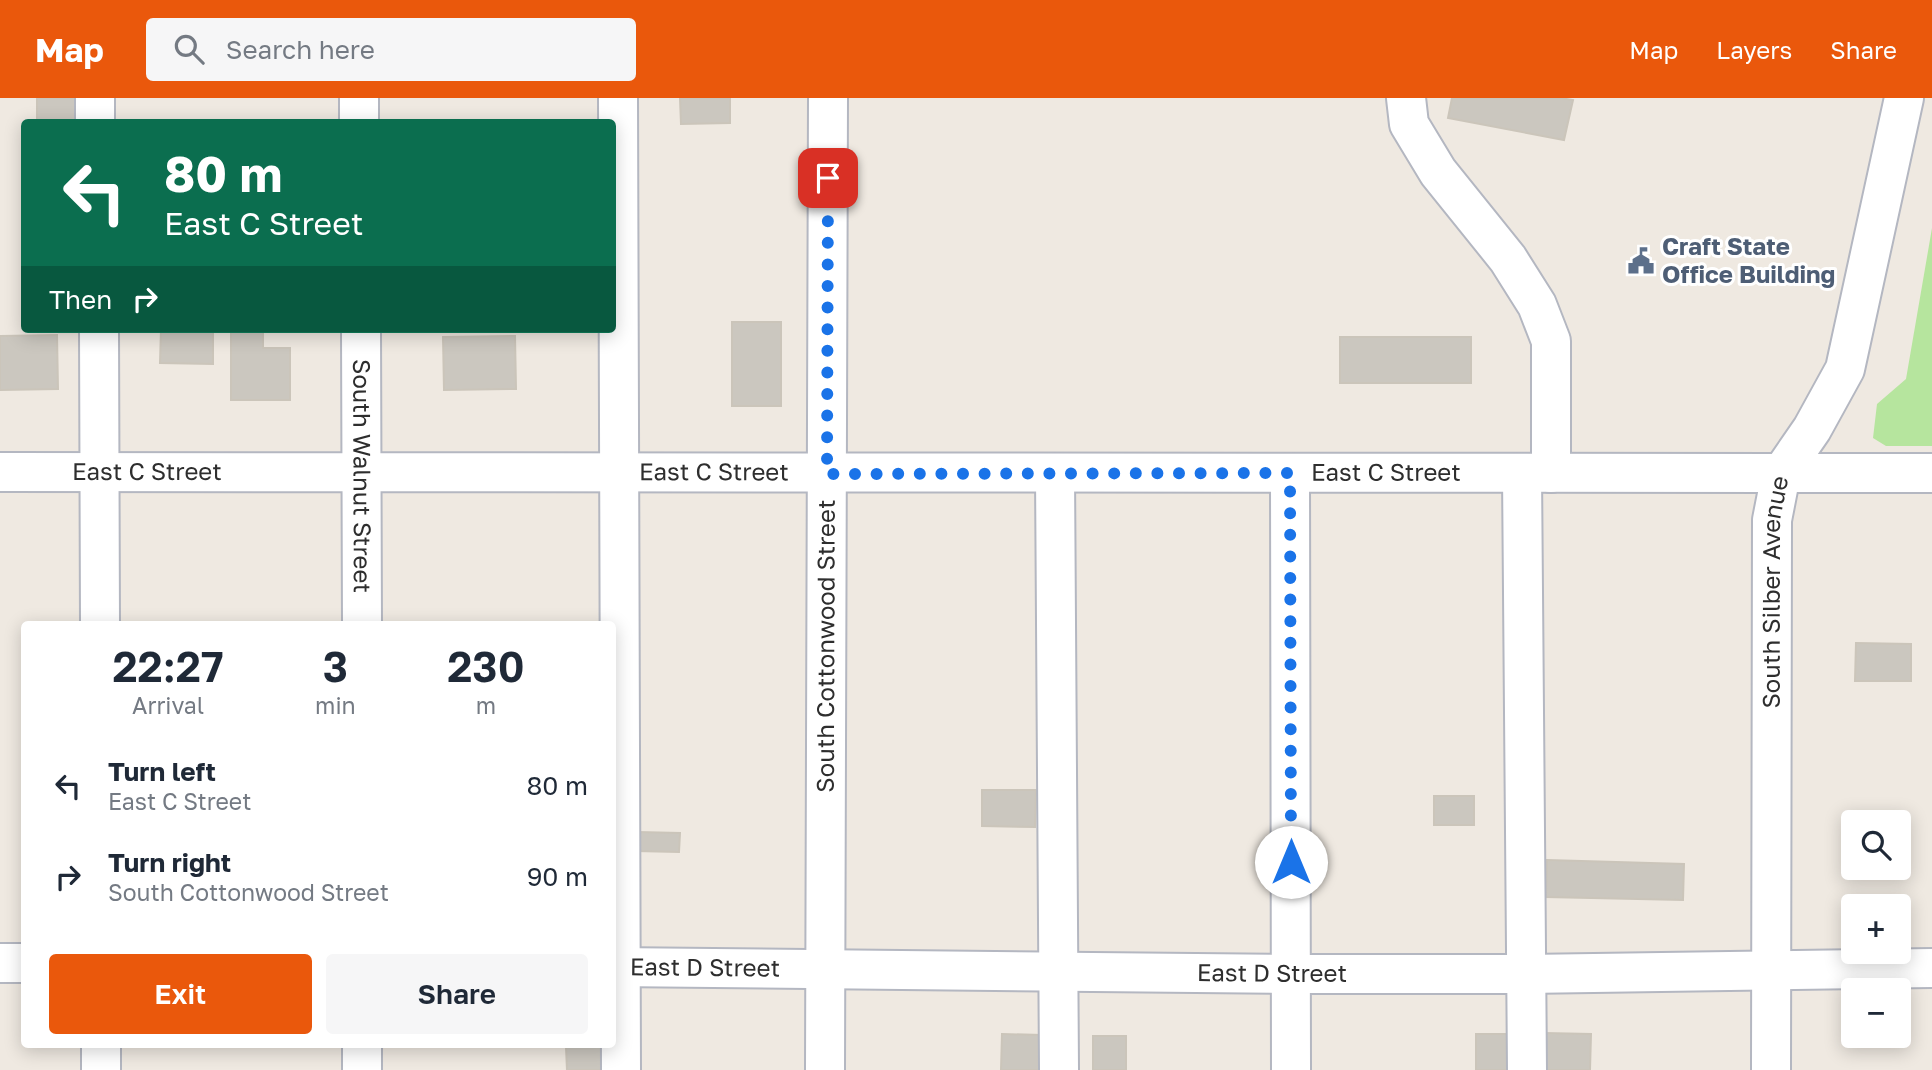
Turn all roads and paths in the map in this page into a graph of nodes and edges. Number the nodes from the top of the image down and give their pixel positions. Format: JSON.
{"nodes":[{"id":1,"x":95,"y":98,"type":"edge"},
{"id":2,"x":359,"y":98,"type":"edge"},
{"id":3,"x":618,"y":98,"type":"edge"},
{"id":4,"x":828,"y":98,"type":"edge"},
{"id":5,"x":1406,"y":98,"type":"edge"},
{"id":6,"x":1903,"y":98,"type":"edge"},
{"id":7,"x":95,"y":119,"type":"edge"},
{"id":8,"x":359,"y":119,"type":"edge"},
{"id":9,"x":99,"y":333,"type":"edge"},
{"id":10,"x":360,"y":333,"type":"edge"},
{"id":11,"x":0,"y":472,"type":"edge"},
{"id":12,"x":100,"y":472,"type":"junction"},
{"id":13,"x":1536,"y":472,"type":"junction"},
{"id":14,"x":362,"y":473,"type":"junction"},
{"id":15,"x":1055,"y":473,"type":"junction"},
{"id":16,"x":1290,"y":473,"type":"junction"},
{"id":17,"x":1932,"y":473,"type":"edge"},
{"id":18,"x":620,"y":474,"type":"junction"},
{"id":19,"x":827,"y":474,"type":"junction"},
{"id":20,"x":1781,"y":474,"type":"junction"},
{"id":21,"x":100,"y":621,"type":"edge"},
{"id":22,"x":362,"y":621,"type":"edge"},
{"id":23,"x":0,"y":963,"type":"edge"},
{"id":24,"x":21,"y":964,"type":"edge"},
{"id":25,"x":616,"y":967,"type":"edge"},
{"id":26,"x":1932,"y":968,"type":"edge"},
{"id":27,"x":826,"y":969,"type":"junction"},
{"id":28,"x":1771,"y":970,"type":"junction"},
{"id":29,"x":1058,"y":971,"type":"junction"},
{"id":30,"x":1291,"y":974,"type":"junction"},
{"id":31,"x":1526,"y":974,"type":"junction"},
{"id":32,"x":101,"y":1048,"type":"edge"},
{"id":33,"x":362,"y":1048,"type":"edge"},
{"id":34,"x":101,"y":1070,"type":"edge"},
{"id":35,"x":362,"y":1070,"type":"edge"},
{"id":36,"x":621,"y":1070,"type":"edge"},
{"id":37,"x":825,"y":1070,"type":"edge"},
{"id":38,"x":1059,"y":1070,"type":"edge"},
{"id":39,"x":1292,"y":1070,"type":"edge"},
{"id":40,"x":1527,"y":1070,"type":"edge"},
{"id":41,"x":1771,"y":1070,"type":"edge"}],
"edges":[{"from":1,"to":7,"type":"street"},
{"from":2,"to":8,"type":"street"},
{"from":3,"to":18,"type":"street"},
{"from":4,"to":19,"type":"street","name":"South Cottonwood Street"},
{"from":5,"to":13,"type":"street"},
{"from":6,"to":20,"type":"street","name":"South Silber Avenue"},
{"from":9,"to":12,"type":"street"},
{"from":10,"to":14,"type":"street","name":"South Walnut Street"},
{"from":11,"to":12,"type":"street","name":"East C Street"},
{"from":12,"to":14,"type":"street","name":"East C Street"},
{"from":12,"to":21,"type":"street"},
{"from":13,"to":16,"type":"street","name":"East C Street"},
{"from":13,"to":20,"type":"street","name":"East C Street"},
{"from":13,"to":31,"type":"street"},
{"from":14,"to":18,"type":"street","name":"East C Street"},
{"from":14,"to":22,"type":"street","name":"South Walnut Street"},
{"from":15,"to":16,"type":"street","name":"East C Street"},
{"from":15,"to":19,"type":"street","name":"East C Street"},
{"from":15,"to":29,"type":"street"},
{"from":16,"to":30,"type":"street"},
{"from":17,"to":20,"type":"street","name":"East C Street"},
{"from":18,"to":19,"type":"street","name":"East C Street"},
{"from":18,"to":25,"type":"street"},
{"from":19,"to":27,"type":"street","name":"South Cottonwood Street"},
{"from":20,"to":28,"type":"street","name":"South Silber Avenue"},
{"from":23,"to":24,"type":"street"},
{"from":25,"to":27,"type":"street","name":"East D Street"},
{"from":25,"to":36,"type":"street"},
{"from":26,"to":28,"type":"street","name":"East D Street"},
{"from":27,"to":29,"type":"street","name":"East D Street"},
{"from":27,"to":37,"type":"street","name":"South Cottonwood Street"},
{"from":28,"to":31,"type":"street","name":"East D Street"},
{"from":28,"to":41,"type":"street","name":"South Silber Avenue"},
{"from":29,"to":30,"type":"street","name":"East D Street"},
{"from":29,"to":38,"type":"street"},
{"from":30,"to":31,"type":"street","name":"East D Street"},
{"from":30,"to":39,"type":"street"},
{"from":31,"to":40,"type":"street"},
{"from":32,"to":34,"type":"street"},
{"from":33,"to":35,"type":"street"}]}
